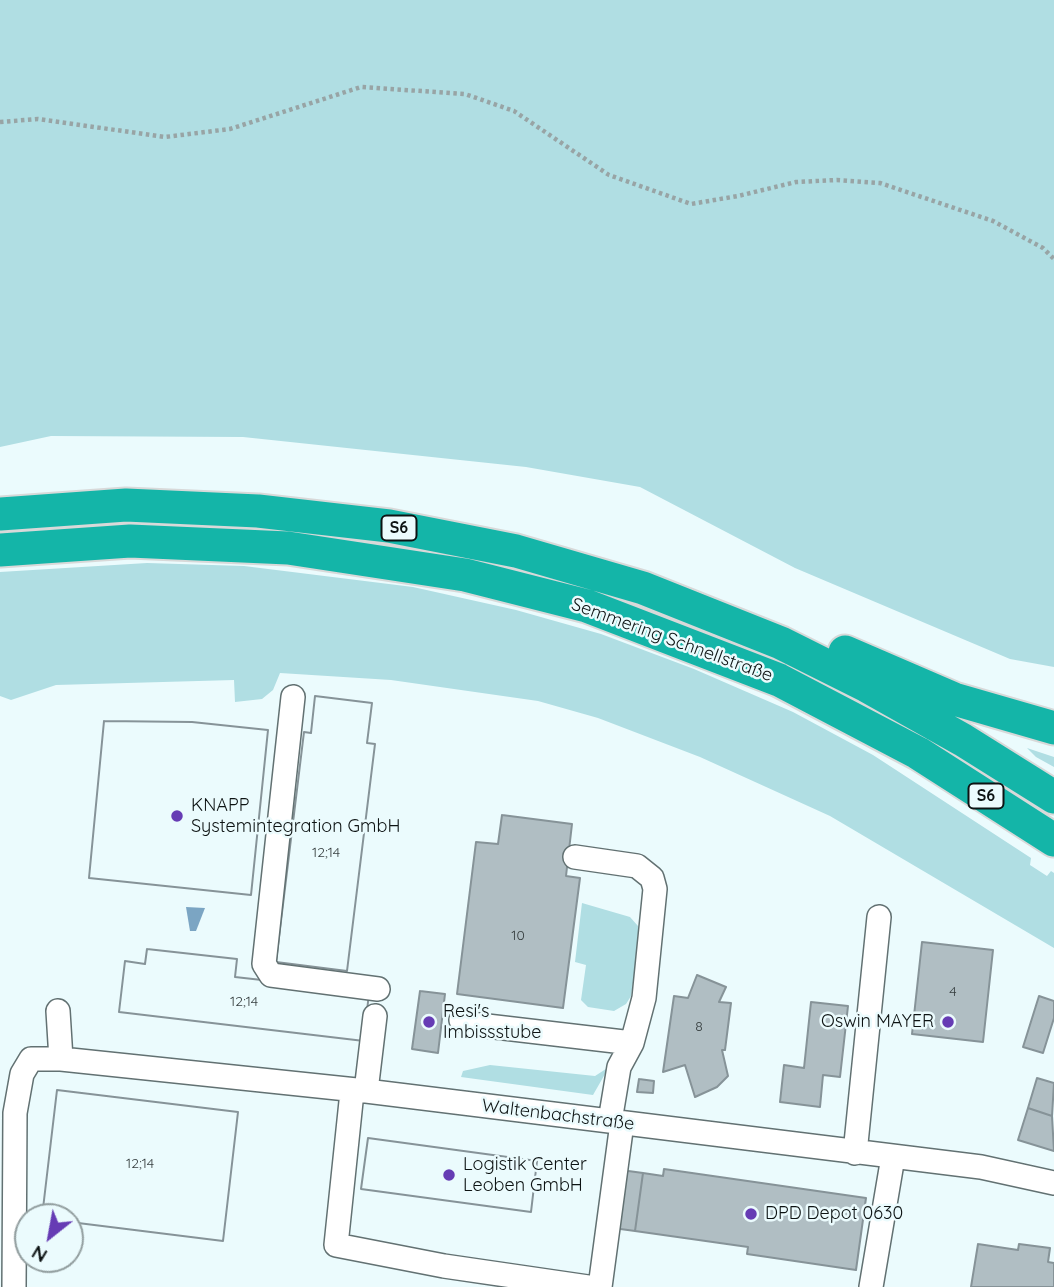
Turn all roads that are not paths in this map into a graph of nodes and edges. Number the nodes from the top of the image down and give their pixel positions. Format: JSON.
{"nodes":[{"id":1,"x":0,"y":514,"type":"edge"},
{"id":2,"x":0,"y":550,"type":"edge"},
{"id":3,"x":781,"y":643,"type":"junction"},
{"id":4,"x":293,"y":697,"type":"dead end"},
{"id":5,"x":1054,"y":728,"type":"edge"},
{"id":6,"x":1054,"y":797,"type":"edge"},
{"id":7,"x":1054,"y":840,"type":"edge"},
{"id":8,"x":575,"y":857,"type":"dead end"},
{"id":9,"x":879,"y":917,"type":"dead end"},
{"id":10,"x":378,"y":989,"type":"dead end"},
{"id":11,"x":58,"y":1011,"type":"dead end"},
{"id":12,"x":375,"y":1016,"type":"dead end"},
{"id":13,"x":461,"y":1020,"type":"dead end"},
{"id":14,"x":632,"y":1043,"type":"junction"},
{"id":15,"x":61,"y":1059,"type":"junction"},
{"id":16,"x":359,"y":1091,"type":"junction"},
{"id":17,"x":616,"y":1122,"type":"junction"},
{"id":18,"x":855,"y":1153,"type":"junction"},
{"id":19,"x":894,"y":1157,"type":"junction"},
{"id":20,"x":1054,"y":1183,"type":"edge"},
{"id":21,"x":14,"y":1287,"type":"edge"},
{"id":22,"x":588,"y":1287,"type":"edge"},
{"id":23,"x":600,"y":1287,"type":"edge"},
{"id":24,"x":871,"y":1287,"type":"edge"}],
"edges":[{"from":1,"to":3,"type":"highway","name":"Semmering Schnellstraße","number":"S6"},
{"from":2,"to":7,"type":"highway","name":"Semmering Schnellstraße","number":"S6"},
{"from":3,"to":5,"type":"highway"},
{"from":3,"to":6,"type":"highway","name":"Semmering Schnellstraße","number":"S6"},
{"from":4,"to":10,"type":"street"},
{"from":8,"to":14,"type":"street"},
{"from":9,"to":18,"type":"street"},
{"from":11,"to":15,"type":"street"},
{"from":12,"to":16,"type":"street"},
{"from":13,"to":14,"type":"street"},
{"from":14,"to":17,"type":"street"},
{"from":15,"to":16,"type":"street","name":"Waltenbachstraße"},
{"from":15,"to":21,"type":"street","name":"Waltenbachstraße"},
{"from":16,"to":17,"type":"street","name":"Waltenbachstraße"},
{"from":16,"to":22,"type":"street"},
{"from":17,"to":18,"type":"street","name":"Waltenbachstraße"},
{"from":17,"to":23,"type":"street"},
{"from":18,"to":19,"type":"street","name":"Waltenbachstraße"},
{"from":19,"to":20,"type":"street","name":"Waltenbachstraße"},
{"from":19,"to":24,"type":"street"}]}
